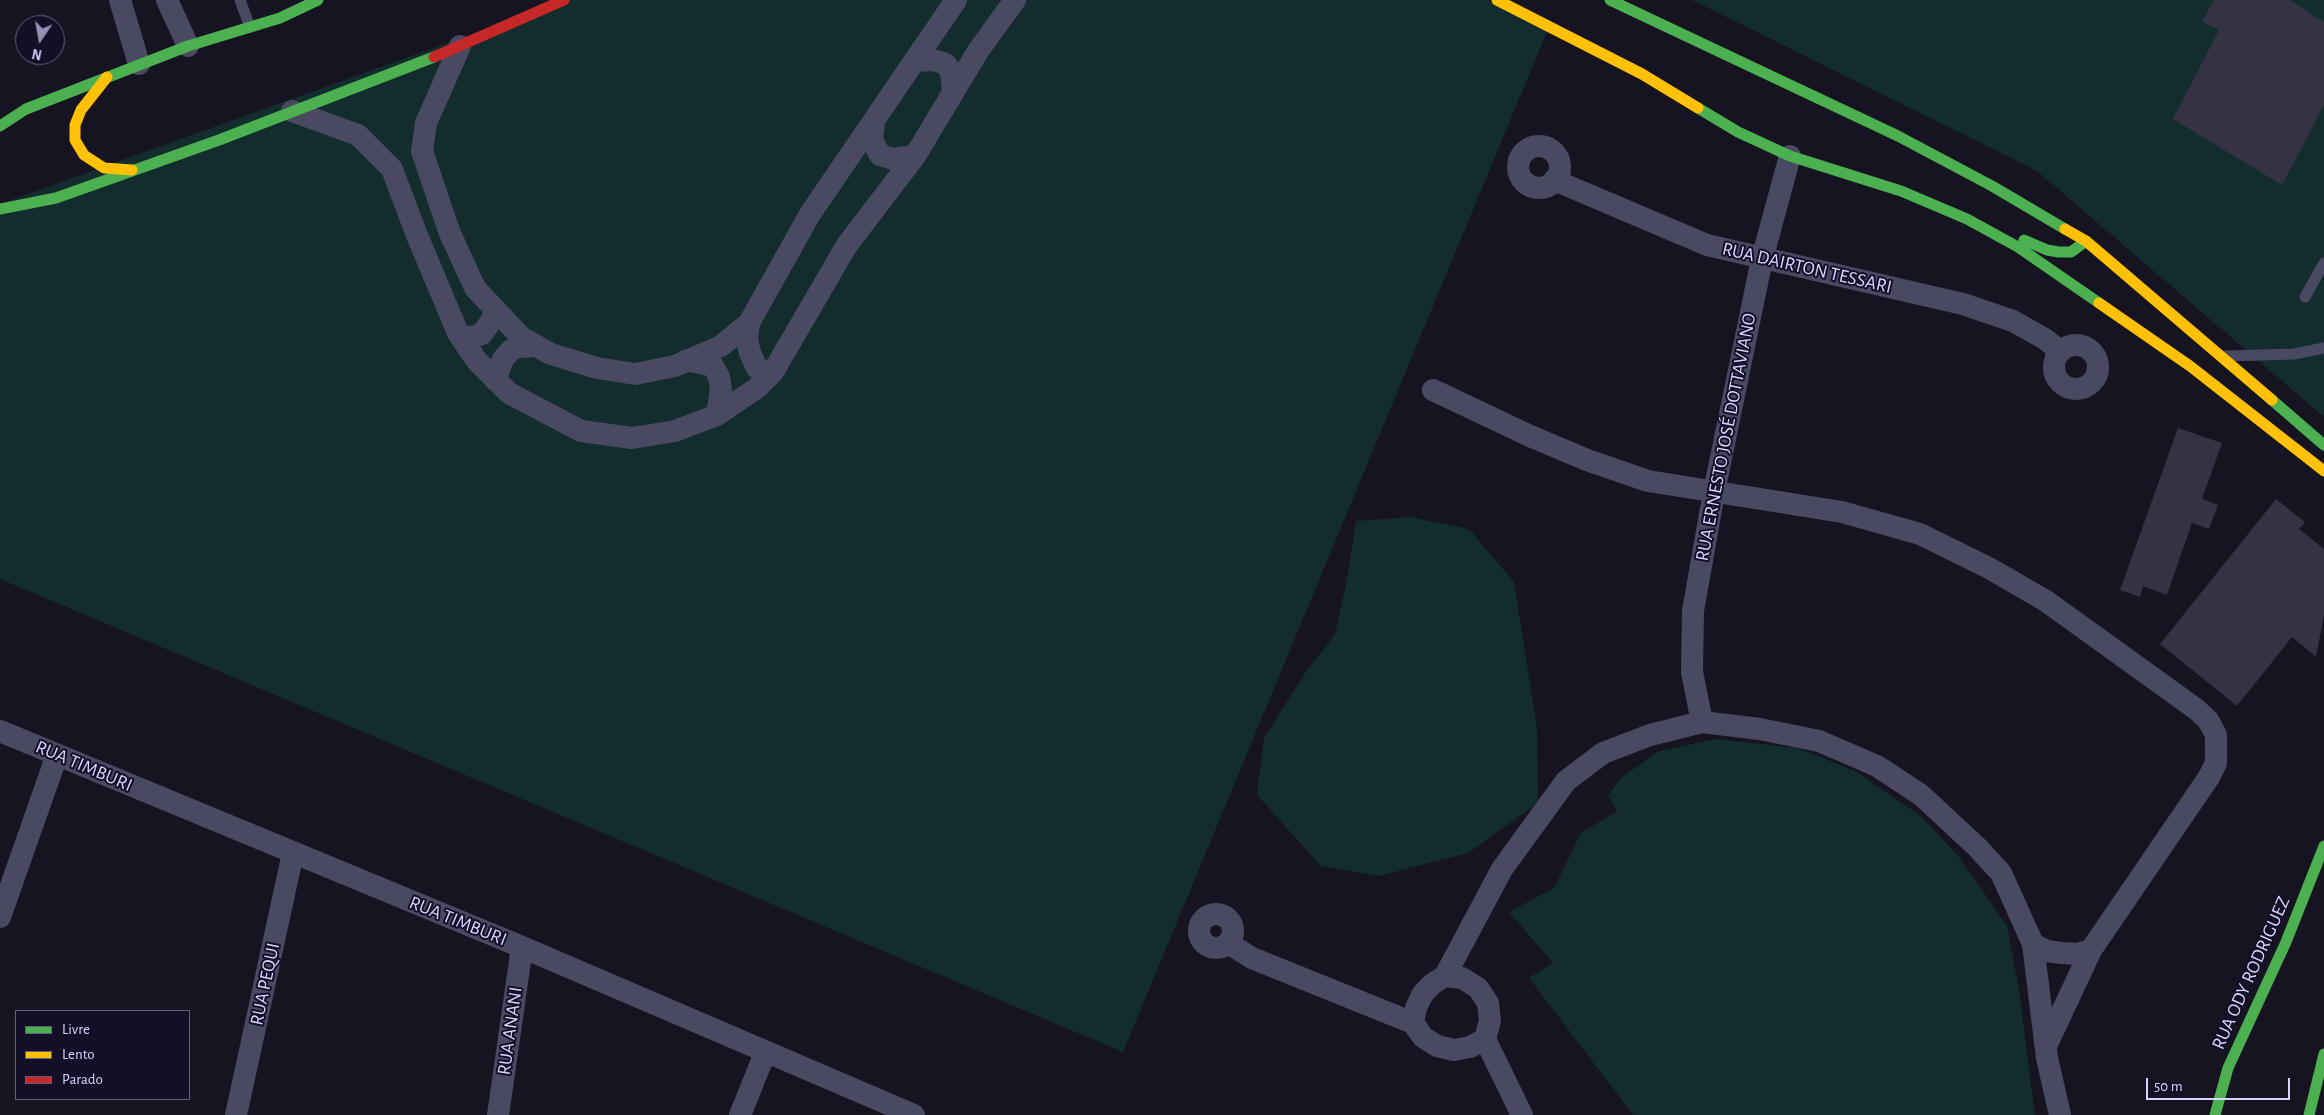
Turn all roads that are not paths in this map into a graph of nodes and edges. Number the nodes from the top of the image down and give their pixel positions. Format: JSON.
{"nodes":[{"id":1,"x":120,"y":0,"type":"edge"},
{"id":2,"x":167,"y":0,"type":"edge"},
{"id":3,"x":240,"y":0,"type":"edge"},
{"id":4,"x":318,"y":0,"type":"edge"},
{"id":5,"x":956,"y":0,"type":"edge"},
{"id":6,"x":1015,"y":0,"type":"edge"},
{"id":7,"x":1497,"y":0,"type":"edge"},
{"id":8,"x":1610,"y":0,"type":"edge"},
{"id":9,"x":561,"y":1,"type":"edge"},
{"id":10,"x":283,"y":9,"type":"edge"},
{"id":11,"x":250,"y":27,"type":"junction"},
{"id":12,"x":188,"y":46,"type":"junction"},
{"id":13,"x":460,"y":46,"type":"junction"},
{"id":14,"x":916,"y":61,"type":"junction"},
{"id":15,"x":139,"y":64,"type":"junction"},
{"id":16,"x":108,"y":76,"type":"junction"},
{"id":17,"x":953,"y":92,"type":"junction"},
{"id":18,"x":292,"y":112,"type":"junction"},
{"id":19,"x":874,"y":122,"type":"junction"},
{"id":20,"x":0,"y":126,"type":"edge"},
{"id":21,"x":915,"y":156,"type":"junction"},
{"id":22,"x":1790,"y":156,"type":"junction"},
{"id":23,"x":137,"y":170,"type":"junction"},
{"id":24,"x":1554,"y":180,"type":"dead end"},
{"id":25,"x":0,"y":209,"type":"edge"},
{"id":26,"x":1967,"y":219,"type":"junction"},
{"id":27,"x":2086,"y":241,"type":"junction"},
{"id":28,"x":1762,"y":259,"type":"junction"},
{"id":29,"x":2324,"y":263,"type":"edge"},
{"id":30,"x":2305,"y":297,"type":"dead end"},
{"id":31,"x":494,"y":308,"type":"junction"},
{"id":32,"x":749,"y":324,"type":"junction"},
{"id":33,"x":458,"y":333,"type":"junction"},
{"id":34,"x":536,"y":346,"type":"junction"},
{"id":35,"x":2324,"y":348,"type":"edge"},
{"id":36,"x":2060,"y":351,"type":"dead end"},
{"id":37,"x":2219,"y":356,"type":"junction"},
{"id":38,"x":687,"y":360,"type":"junction"},
{"id":39,"x":774,"y":372,"type":"junction"},
{"id":40,"x":495,"y":380,"type":"junction"},
{"id":41,"x":1433,"y":390,"type":"dead end"},
{"id":42,"x":717,"y":415,"type":"junction"},
{"id":43,"x":2324,"y":445,"type":"edge"},
{"id":44,"x":2324,"y":471,"type":"edge"},
{"id":45,"x":1714,"y":492,"type":"junction"},
{"id":46,"x":1702,"y":722,"type":"junction"},
{"id":47,"x":0,"y":731,"type":"edge"},
{"id":48,"x":57,"y":755,"type":"junction"},
{"id":49,"x":2324,"y":846,"type":"edge"},
{"id":50,"x":293,"y":853,"type":"junction"},
{"id":51,"x":0,"y":918,"type":"edge"},
{"id":52,"x":1228,"y":943,"type":"dead end"},
{"id":53,"x":2033,"y":944,"type":"junction"},
{"id":54,"x":522,"y":947,"type":"junction"},
{"id":55,"x":2091,"y":950,"type":"junction"},
{"id":56,"x":1445,"y":976,"type":"junction"},
{"id":57,"x":1414,"y":1023,"type":"junction"},
{"id":58,"x":1485,"y":1039,"type":"junction"},
{"id":59,"x":2047,"y":1044,"type":"junction"},
{"id":60,"x":765,"y":1053,"type":"junction"},
{"id":61,"x":2324,"y":1054,"type":"edge"},
{"id":62,"x":236,"y":1115,"type":"edge"},
{"id":63,"x":498,"y":1115,"type":"edge"},
{"id":64,"x":740,"y":1115,"type":"edge"},
{"id":65,"x":914,"y":1115,"type":"edge"},
{"id":66,"x":1522,"y":1115,"type":"edge"},
{"id":67,"x":2060,"y":1115,"type":"edge"},
{"id":68,"x":2215,"y":1115,"type":"edge"},
{"id":69,"x":2309,"y":1115,"type":"edge"}],
"edges":[{"from":1,"to":15,"type":"street"},
{"from":2,"to":12,"type":"street"},
{"from":3,"to":11,"type":"lane"},
{"from":4,"to":10,"type":"main road"},
{"from":5,"to":14,"type":"street"},
{"from":6,"to":17,"type":"street"},
{"from":7,"to":22,"type":"main road"},
{"from":8,"to":27,"type":"main road"},
{"from":9,"to":13,"type":"main road"},
{"from":10,"to":11,"type":"main road"},
{"from":11,"to":12,"type":"main road"},
{"from":12,"to":15,"type":"main road"},
{"from":13,"to":18,"type":"main road"},
{"from":13,"to":31,"type":"street"},
{"from":14,"to":17,"type":"street"},
{"from":14,"to":19,"type":"street"},
{"from":15,"to":16,"type":"main road"},
{"from":16,"to":20,"type":"main road"},
{"from":16,"to":23,"type":"main road"},
{"from":17,"to":21,"type":"street"},
{"from":18,"to":23,"type":"main road"},
{"from":18,"to":33,"type":"street"},
{"from":19,"to":21,"type":"street"},
{"from":19,"to":32,"type":"street"},
{"from":21,"to":39,"type":"street"},
{"from":22,"to":26,"type":"main road"},
{"from":22,"to":28,"type":"street","name":"RUA ERNESTO JOSÉ DOTTAVIANO"},
{"from":23,"to":25,"type":"main road"},
{"from":24,"to":28,"type":"street","name":"RUA DAIRTON TESSARI"},
{"from":26,"to":27,"type":"main road"},
{"from":26,"to":44,"type":"main road"},
{"from":27,"to":37,"type":"main road"},
{"from":28,"to":36,"type":"street","name":"RUA DAIRTON TESSARI"},
{"from":28,"to":45,"type":"street","name":"RUA ERNESTO JOSÉ DOTTAVIANO"},
{"from":29,"to":30,"type":"lane"},
{"from":31,"to":33,"type":"street"},
{"from":31,"to":34,"type":"street"},
{"from":32,"to":38,"type":"street"},
{"from":32,"to":39,"type":"street"},
{"from":33,"to":40,"type":"street"},
{"from":34,"to":38,"type":"street"},
{"from":34,"to":40,"type":"street"},
{"from":35,"to":37,"type":"lane"},
{"from":37,"to":43,"type":"main road"},
{"from":38,"to":42,"type":"street"},
{"from":39,"to":42,"type":"street"},
{"from":40,"to":42,"type":"street"},
{"from":41,"to":45,"type":"street"},
{"from":45,"to":46,"type":"street","name":"RUA ERNESTO JOSÉ DOTTAVIANO"},
{"from":45,"to":55,"type":"street"},
{"from":46,"to":53,"type":"street"},
{"from":46,"to":56,"type":"street"},
{"from":47,"to":48,"type":"street","name":"RUA TIMBURI"},
{"from":48,"to":50,"type":"street","name":"RUA TIMBURI"},
{"from":48,"to":51,"type":"street"},
{"from":49,"to":68,"type":"main road","name":"RUA ODY RODRIGUEZ"},
{"from":50,"to":54,"type":"street","name":"RUA TIMBURI"},
{"from":50,"to":62,"type":"street","name":"RUA PEQUI"},
{"from":52,"to":57,"type":"street"},
{"from":53,"to":55,"type":"street"},
{"from":53,"to":59,"type":"street"},
{"from":54,"to":60,"type":"street","name":"RUA TIMBURI"},
{"from":54,"to":63,"type":"street","name":"RUA ANANI"},
{"from":55,"to":59,"type":"street"},
{"from":56,"to":57,"type":"street"},
{"from":56,"to":58,"type":"street"},
{"from":57,"to":58,"type":"street"},
{"from":58,"to":66,"type":"street"},
{"from":59,"to":67,"type":"street"},
{"from":60,"to":64,"type":"street"},
{"from":60,"to":65,"type":"street","name":"RUA TIMBURI"},
{"from":61,"to":69,"type":"main road"}]}
